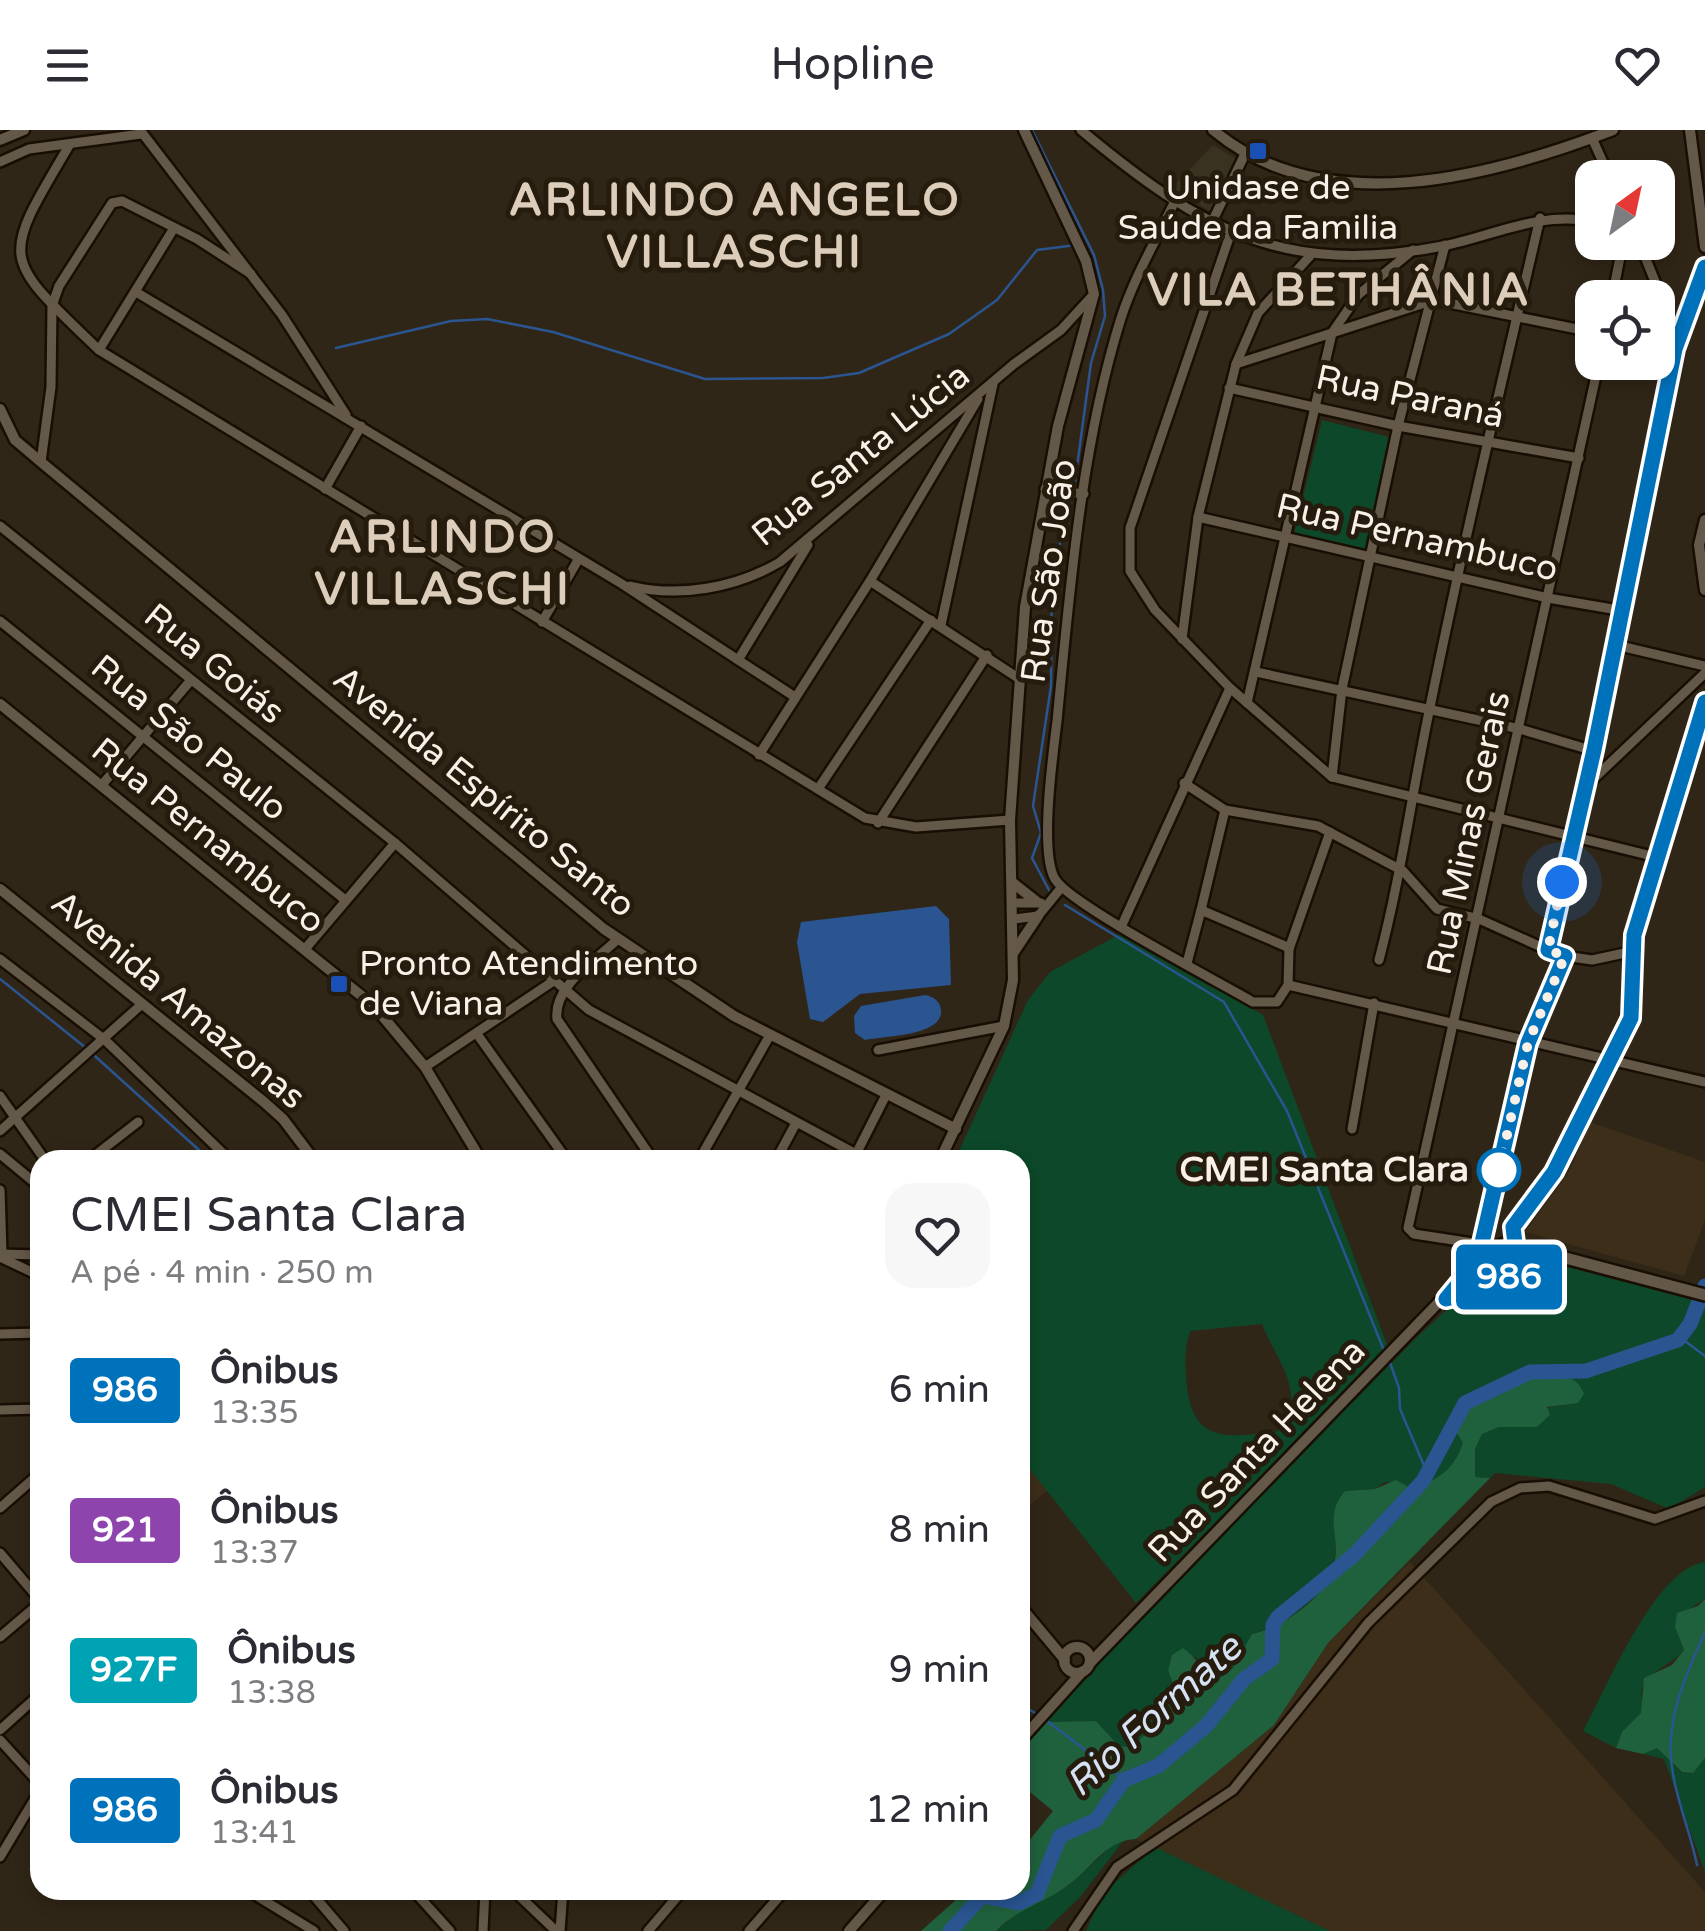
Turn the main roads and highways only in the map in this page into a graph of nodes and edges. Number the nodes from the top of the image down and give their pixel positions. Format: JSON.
{"nodes":[{"id":1,"x":1516,"y":1245,"type":"junction"},
{"id":2,"x":1558,"y":1257,"type":"junction"},
{"id":3,"x":1518,"y":1268,"type":"junction"},
{"id":4,"x":1705,"y":1294,"type":"edge"}],
"edges":[{"from":1,"to":2,"type":"main road"},
{"from":1,"to":3,"type":"main road"},
{"from":1,"to":3,"type":"main road","name":"Rua Santa Helena"},
{"from":2,"to":3,"type":"main road"},
{"from":2,"to":4,"type":"main road"}]}
